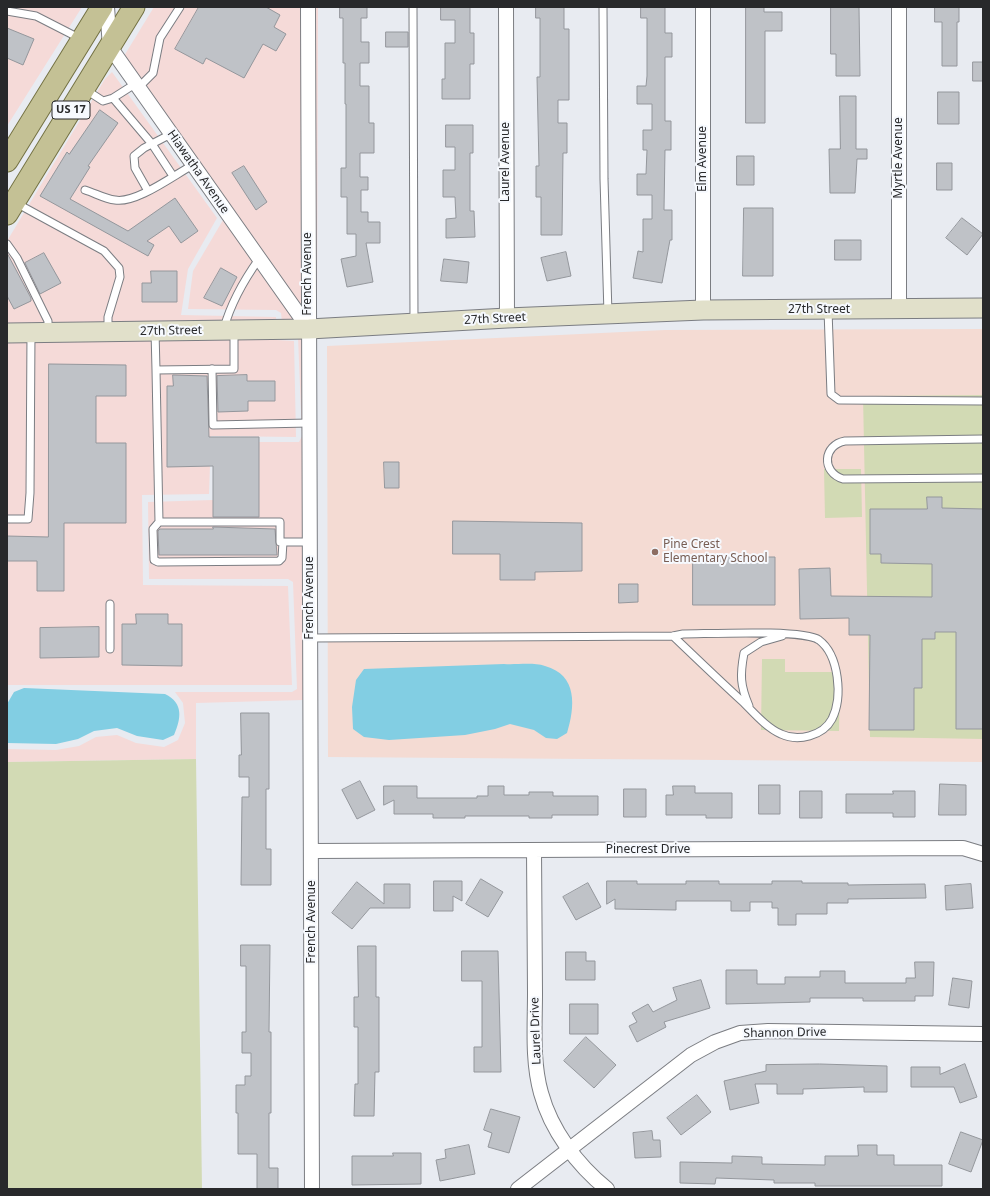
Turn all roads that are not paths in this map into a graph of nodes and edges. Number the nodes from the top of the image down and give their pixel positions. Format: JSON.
{"nodes":[{"id":1,"x":102,"y":7,"type":"edge"},
{"id":2,"x":108,"y":7,"type":"edge"},
{"id":3,"x":134,"y":7,"type":"edge"},
{"id":4,"x":180,"y":7,"type":"edge"},
{"id":5,"x":308,"y":7,"type":"edge"},
{"id":6,"x":413,"y":7,"type":"edge"},
{"id":7,"x":506,"y":7,"type":"edge"},
{"id":8,"x":603,"y":7,"type":"edge"},
{"id":9,"x":703,"y":7,"type":"edge"},
{"id":10,"x":899,"y":7,"type":"edge"},
{"id":11,"x":7,"y":11,"type":"edge"},
{"id":12,"x":82,"y":40,"type":"junction"},
{"id":13,"x":110,"y":47,"type":"junction"},
{"id":14,"x":137,"y":86,"type":"junction"},
{"id":15,"x":84,"y":88,"type":"junction"},
{"id":16,"x":113,"y":98,"type":"junction"},
{"id":17,"x":171,"y":134,"type":"junction"},
{"id":18,"x":152,"y":144,"type":"junction"},
{"id":19,"x":7,"y":161,"type":"edge"},
{"id":20,"x":193,"y":165,"type":"junction"},
{"id":21,"x":173,"y":176,"type":"junction"},
{"id":22,"x":85,"y":190,"type":"dead end"},
{"id":23,"x":148,"y":191,"type":"junction"},
{"id":24,"x":11,"y":208,"type":"edge"},
{"id":25,"x":7,"y":244,"type":"edge"},
{"id":26,"x":259,"y":259,"type":"junction"},
{"id":27,"x":983,"y":308,"type":"edge"},
{"id":28,"x":828,"y":309,"type":"junction"},
{"id":29,"x":899,"y":309,"type":"junction"},
{"id":30,"x":703,"y":310,"type":"junction"},
{"id":31,"x":608,"y":314,"type":"junction"},
{"id":32,"x":507,"y":318,"type":"junction"},
{"id":33,"x":414,"y":323,"type":"junction"},
{"id":34,"x":308,"y":329,"type":"junction"},
{"id":35,"x":229,"y":330,"type":"junction"},
{"id":36,"x":155,"y":331,"type":"junction"},
{"id":37,"x":108,"y":332,"type":"junction"},
{"id":38,"x":7,"y":333,"type":"edge"},
{"id":39,"x":39,"y":333,"type":"junction"},
{"id":40,"x":212,"y":369,"type":"junction"},
{"id":41,"x":156,"y":370,"type":"junction"},
{"id":42,"x":983,"y":401,"type":"edge"},
{"id":43,"x":309,"y":423,"type":"junction"},
{"id":44,"x":983,"y":439,"type":"edge"},
{"id":45,"x":983,"y":478,"type":"edge"},
{"id":46,"x":7,"y":519,"type":"edge"},
{"id":47,"x":159,"y":522,"type":"junction"},
{"id":48,"x":283,"y":542,"type":"junction"},
{"id":49,"x":310,"y":542,"type":"junction"},
{"id":50,"x":110,"y":604,"type":"dead end"},
{"id":51,"x":794,"y":633,"type":"junction"},
{"id":52,"x":673,"y":636,"type":"junction"},
{"id":53,"x":311,"y":638,"type":"junction"},
{"id":54,"x":110,"y":649,"type":"dead end"},
{"id":55,"x":751,"y":710,"type":"junction"},
{"id":56,"x":534,"y":850,"type":"junction"},
{"id":57,"x":312,"y":851,"type":"junction"},
{"id":58,"x":983,"y":854,"type":"edge"},
{"id":59,"x":983,"y":1034,"type":"edge"},
{"id":60,"x":569,"y":1150,"type":"junction"},
{"id":61,"x":312,"y":1189,"type":"edge"},
{"id":62,"x":518,"y":1189,"type":"edge"},
{"id":63,"x":607,"y":1189,"type":"edge"}],
"edges":[{"from":1,"to":12,"type":"main road","number":"US 17"},
{"from":2,"to":13,"type":"street"},
{"from":3,"to":13,"type":"main road","number":"US 17"},
{"from":4,"to":14,"type":"lane"},
{"from":5,"to":34,"type":"street","name":"French Avenue"},
{"from":6,"to":33,"type":"lane"},
{"from":7,"to":32,"type":"street","name":"Laurel Avenue"},
{"from":8,"to":31,"type":"lane"},
{"from":9,"to":30,"type":"street","name":"Elm Avenue"},
{"from":10,"to":29,"type":"street","name":"Myrtle Avenue"},
{"from":11,"to":12,"type":"lane"},
{"from":12,"to":19,"type":"main road","number":"US 17"},
{"from":13,"to":14,"type":"street","name":"Hiawatha Avenue"},
{"from":13,"to":15,"type":"main road","number":"US 17"},
{"from":14,"to":16,"type":"lane"},
{"from":14,"to":17,"type":"street","name":"Hiawatha Avenue"},
{"from":15,"to":16,"type":"lane"},
{"from":15,"to":24,"type":"main road","number":"US 17"},
{"from":16,"to":18,"type":"lane"},
{"from":17,"to":18,"type":"lane"},
{"from":17,"to":20,"type":"street","name":"Hiawatha Avenue"},
{"from":18,"to":21,"type":"lane"},
{"from":18,"to":23,"type":"lane"},
{"from":20,"to":21,"type":"lane"},
{"from":20,"to":26,"type":"street","name":"Hiawatha Avenue"},
{"from":21,"to":23,"type":"lane"},
{"from":22,"to":23,"type":"lane"},
{"from":24,"to":37,"type":"lane"},
{"from":25,"to":39,"type":"lane"},
{"from":26,"to":34,"type":"street","name":"Hiawatha Avenue"},
{"from":26,"to":35,"type":"lane"},
{"from":27,"to":29,"type":"main road","name":"27th Street"},
{"from":28,"to":29,"type":"main road","name":"27th Street"},
{"from":28,"to":30,"type":"main road","name":"27th Street"},
{"from":28,"to":42,"type":"lane"},
{"from":30,"to":31,"type":"main road","name":"27th Street"},
{"from":31,"to":32,"type":"main road","name":"27th Street"},
{"from":32,"to":33,"type":"main road","name":"27th Street"},
{"from":33,"to":34,"type":"main road","name":"27th Street"},
{"from":34,"to":35,"type":"main road","name":"27th Street"},
{"from":34,"to":43,"type":"street","name":"French Avenue"},
{"from":35,"to":36,"type":"main road","name":"27th Street"},
{"from":35,"to":40,"type":"lane"},
{"from":36,"to":37,"type":"main road","name":"27th Street"},
{"from":36,"to":41,"type":"lane"},
{"from":37,"to":39,"type":"main road","name":"27th Street"},
{"from":38,"to":39,"type":"main road","name":"27th Street"},
{"from":39,"to":46,"type":"lane"},
{"from":40,"to":41,"type":"lane"},
{"from":40,"to":43,"type":"lane"},
{"from":41,"to":47,"type":"lane"},
{"from":43,"to":49,"type":"street","name":"French Avenue"},
{"from":44,"to":45,"type":"lane"},
{"from":47,"to":48,"type":"lane"},
{"from":47,"to":48,"type":"lane"},
{"from":48,"to":49,"type":"lane"},
{"from":49,"to":53,"type":"street","name":"French Avenue"},
{"from":50,"to":54,"type":"lane"},
{"from":51,"to":52,"type":"lane"},
{"from":51,"to":55,"type":"lane"},
{"from":51,"to":55,"type":"lane"},
{"from":52,"to":53,"type":"lane"},
{"from":52,"to":55,"type":"lane"},
{"from":53,"to":57,"type":"street","name":"French Avenue"},
{"from":56,"to":57,"type":"street","name":"Pinecrest Drive"},
{"from":56,"to":58,"type":"street","name":"Pinecrest Drive"},
{"from":56,"to":60,"type":"street","name":"Laurel Drive"},
{"from":57,"to":61,"type":"street","name":"French Avenue"},
{"from":59,"to":60,"type":"street","name":"Shannon Drive"},
{"from":60,"to":62,"type":"street","name":"Shannon Drive"},
{"from":60,"to":63,"type":"street","name":"Laurel Drive"}]}
